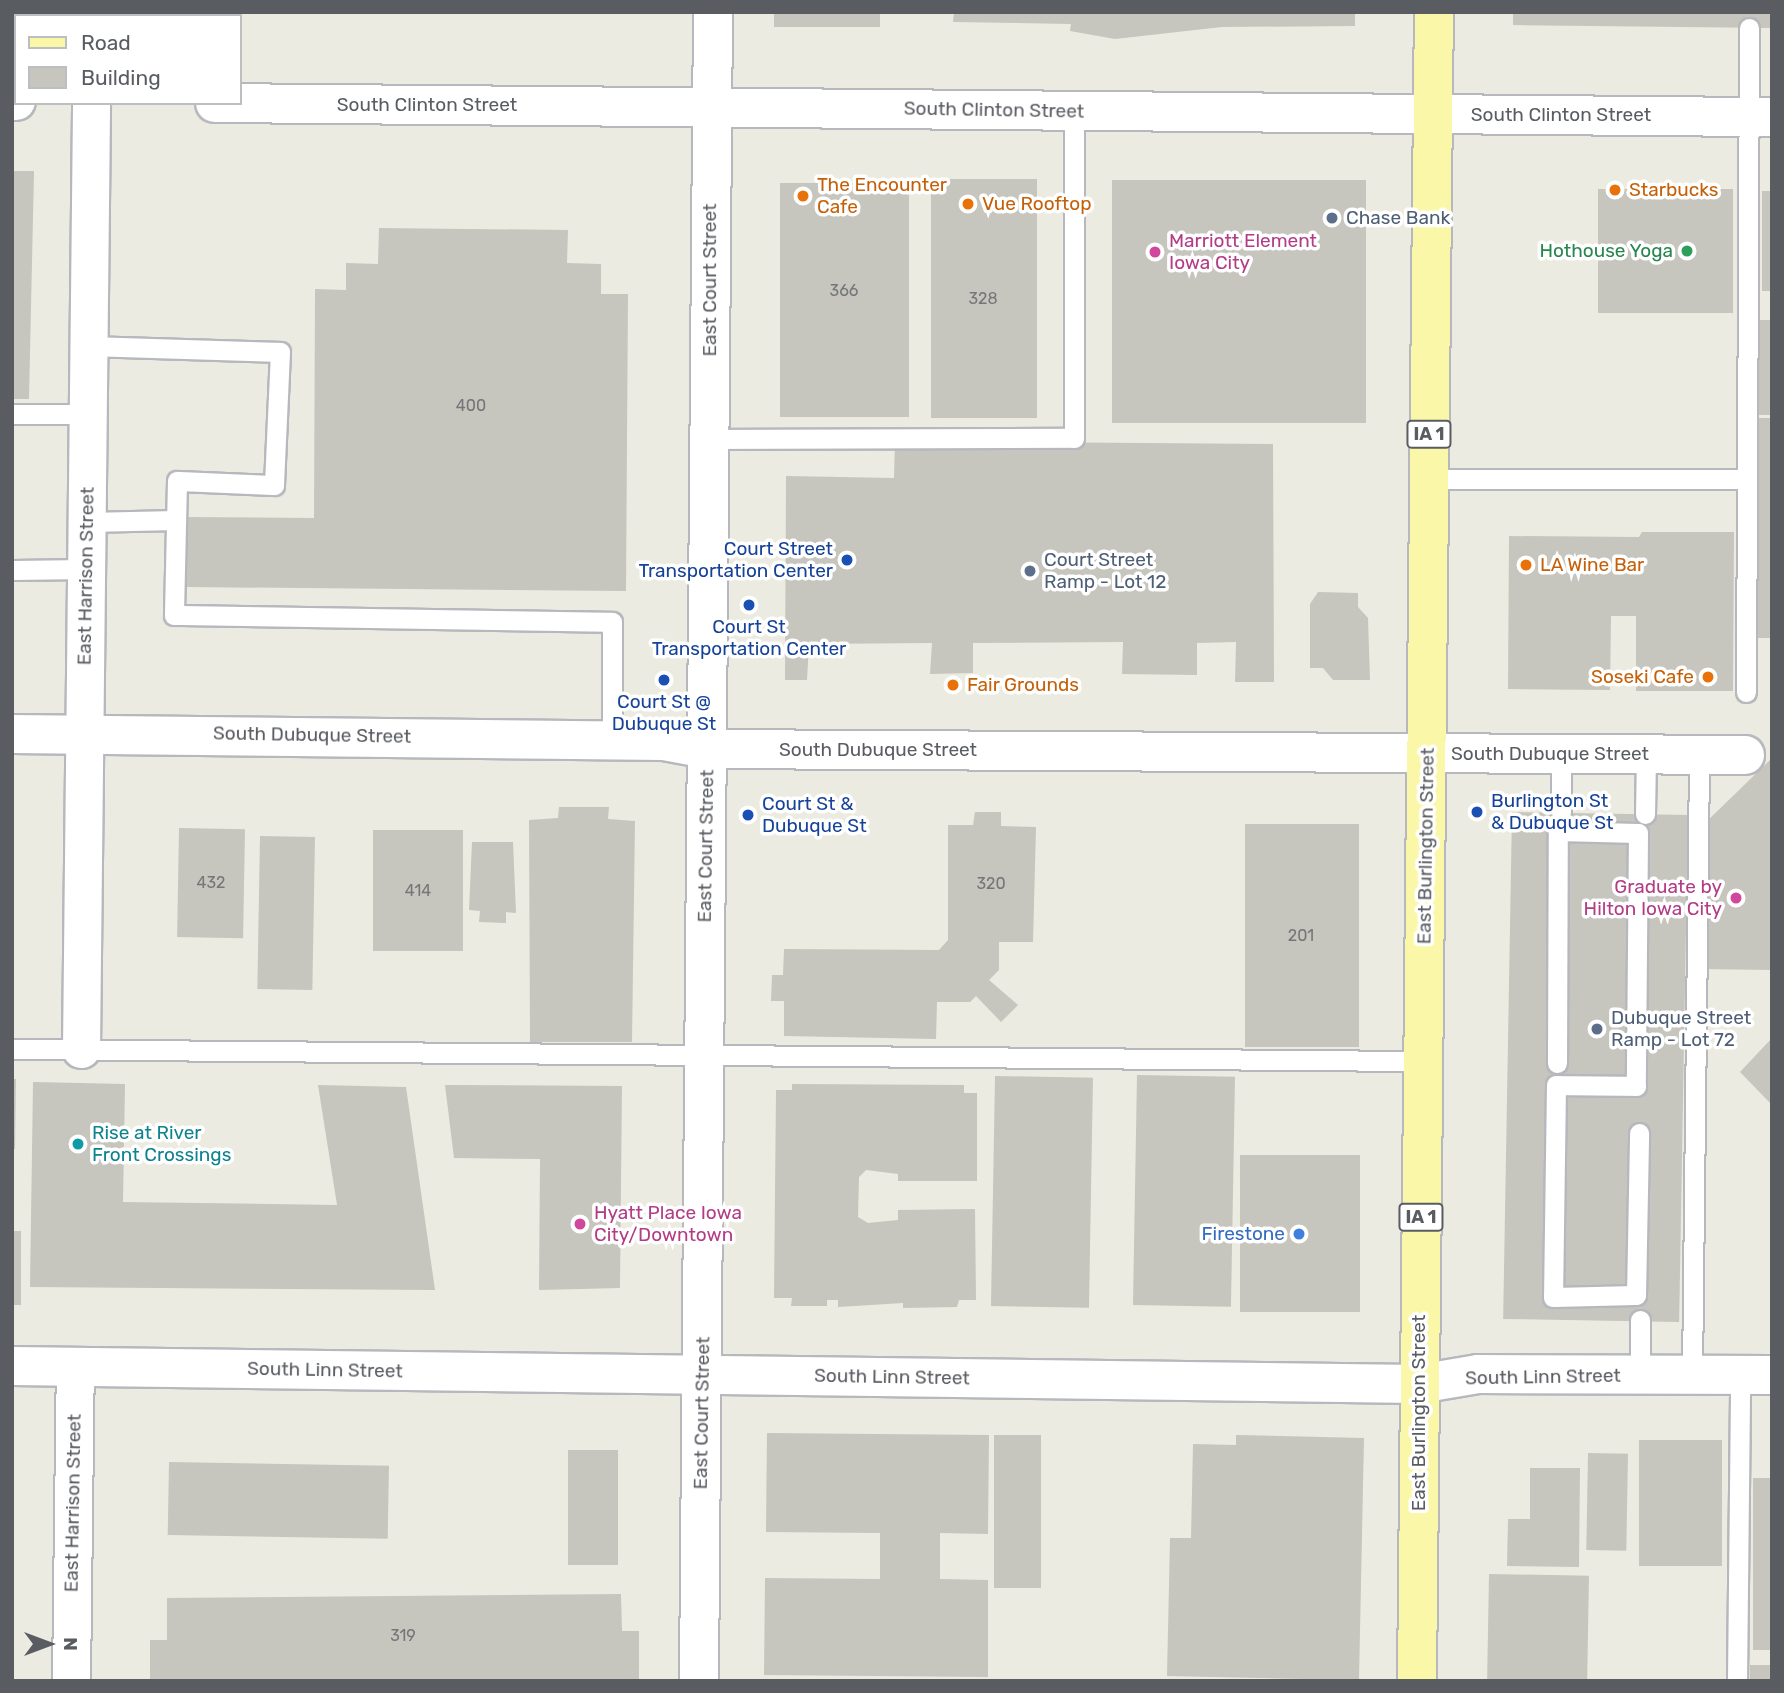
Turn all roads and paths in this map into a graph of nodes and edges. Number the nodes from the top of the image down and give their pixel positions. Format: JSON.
{"nodes":[{"id":1,"x":713,"y":12,"type":"edge"},
{"id":2,"x":1434,"y":12,"type":"edge"},
{"id":3,"x":1749,"y":28,"type":"dead end"},
{"id":4,"x":242,"y":103,"type":"edge"},
{"id":5,"x":91,"y":105,"type":"edge"},
{"id":6,"x":712,"y":107,"type":"junction"},
{"id":7,"x":1074,"y":111,"type":"junction"},
{"id":8,"x":1434,"y":114,"type":"junction"},
{"id":9,"x":1760,"y":117,"type":"edge"},
{"id":10,"x":89,"y":346,"type":"junction"},
{"id":11,"x":12,"y":414,"type":"edge"},
{"id":12,"x":88,"y":414,"type":"junction"},
{"id":13,"x":709,"y":439,"type":"junction"},
{"id":14,"x":1429,"y":480,"type":"junction"},
{"id":15,"x":1747,"y":480,"type":"junction"},
{"id":16,"x":176,"y":520,"type":"junction"},
{"id":17,"x":87,"y":522,"type":"junction"},
{"id":18,"x":86,"y":569,"type":"junction"},
{"id":19,"x":12,"y":570,"type":"edge"},
{"id":20,"x":1746,"y":692,"type":"dead end"},
{"id":21,"x":12,"y":734,"type":"edge"},
{"id":22,"x":84,"y":735,"type":"junction"},
{"id":23,"x":612,"y":740,"type":"junction"},
{"id":24,"x":707,"y":749,"type":"junction"},
{"id":25,"x":1560,"y":753,"type":"junction"},
{"id":26,"x":1427,"y":754,"type":"junction"},
{"id":27,"x":1646,"y":755,"type":"junction"},
{"id":28,"x":1699,"y":755,"type":"junction"},
{"id":29,"x":1745,"y":755,"type":"dead end"},
{"id":30,"x":1560,"y":813,"type":"dead end"},
{"id":31,"x":1645,"y":814,"type":"dead end"},
{"id":32,"x":12,"y":1049,"type":"edge"},
{"id":33,"x":81,"y":1049,"type":"junction"},
{"id":34,"x":704,"y":1055,"type":"junction"},
{"id":35,"x":1423,"y":1061,"type":"junction"},
{"id":36,"x":1557,"y":1063,"type":"dead end"},
{"id":37,"x":1639,"y":1133,"type":"dead end"},
{"id":38,"x":1640,"y":1320,"type":"dead end"},
{"id":39,"x":12,"y":1366,"type":"edge"},
{"id":40,"x":75,"y":1367,"type":"junction"},
{"id":41,"x":702,"y":1375,"type":"junction"},
{"id":42,"x":1692,"y":1375,"type":"junction"},
{"id":43,"x":1640,"y":1376,"type":"junction"},
{"id":44,"x":1756,"y":1376,"type":"edge"},
{"id":45,"x":1419,"y":1384,"type":"junction"},
{"id":46,"x":71,"y":1681,"type":"edge"},
{"id":47,"x":699,"y":1681,"type":"edge"},
{"id":48,"x":1417,"y":1681,"type":"edge"},
{"id":49,"x":1737,"y":1681,"type":"edge"}],
"edges":[{"from":1,"to":6,"type":"street","name":"East Court Street"},
{"from":2,"to":8,"type":"main road","name":"East Burlington Street","number":"IA 1"},
{"from":3,"to":9,"type":"lane"},
{"from":4,"to":6,"type":"street","name":"South Clinton Street"},
{"from":5,"to":10,"type":"street","name":"East Harrison Street"},
{"from":6,"to":7,"type":"street","name":"South Clinton Street"},
{"from":6,"to":13,"type":"street","name":"East Court Street"},
{"from":7,"to":8,"type":"street","name":"South Clinton Street"},
{"from":7,"to":13,"type":"lane"},
{"from":8,"to":9,"type":"street","name":"South Clinton Street"},
{"from":8,"to":14,"type":"main road","name":"East Burlington Street","number":"IA 1"},
{"from":9,"to":15,"type":"lane"},
{"from":10,"to":12,"type":"street","name":"East Harrison Street"},
{"from":10,"to":16,"type":"lane"},
{"from":11,"to":12,"type":"lane"},
{"from":12,"to":17,"type":"street","name":"East Harrison Street"},
{"from":13,"to":24,"type":"street","name":"East Court Street"},
{"from":14,"to":15,"type":"lane"},
{"from":14,"to":26,"type":"main road","name":"East Burlington Street","number":"IA 1"},
{"from":15,"to":20,"type":"lane"},
{"from":16,"to":17,"type":"lane"},
{"from":16,"to":23,"type":"lane"},
{"from":17,"to":18,"type":"street","name":"East Harrison Street"},
{"from":18,"to":19,"type":"lane"},
{"from":18,"to":22,"type":"street","name":"East Harrison Street"},
{"from":21,"to":22,"type":"street","name":"South Dubuque Street"},
{"from":22,"to":23,"type":"street","name":"South Dubuque Street"},
{"from":22,"to":33,"type":"street","name":"East Harrison Street"},
{"from":23,"to":24,"type":"street","name":"South Dubuque Street"},
{"from":24,"to":26,"type":"street","name":"South Dubuque Street"},
{"from":24,"to":34,"type":"street","name":"East Court Street"},
{"from":25,"to":26,"type":"street","name":"South Dubuque Street"},
{"from":25,"to":27,"type":"street","name":"South Dubuque Street"},
{"from":25,"to":30,"type":"lane"},
{"from":26,"to":35,"type":"main road","name":"East Burlington Street","number":"IA 1"},
{"from":27,"to":28,"type":"street","name":"South Dubuque Street"},
{"from":27,"to":31,"type":"lane"},
{"from":28,"to":29,"type":"street","name":"South Dubuque Street"},
{"from":28,"to":42,"type":"lane"},
{"from":32,"to":33,"type":"lane"},
{"from":33,"to":34,"type":"lane"},
{"from":34,"to":35,"type":"lane"},
{"from":34,"to":41,"type":"street","name":"East Court Street"},
{"from":35,"to":45,"type":"main road","name":"East Burlington Street","number":"IA 1"},
{"from":36,"to":37,"type":"lane"},
{"from":38,"to":43,"type":"lane"},
{"from":39,"to":40,"type":"street","name":"South Linn Street"},
{"from":40,"to":41,"type":"street","name":"South Linn Street"},
{"from":40,"to":46,"type":"street","name":"East Harrison Street"},
{"from":41,"to":45,"type":"street","name":"South Linn Street"},
{"from":41,"to":47,"type":"street","name":"East Court Street"},
{"from":42,"to":43,"type":"street","name":"South Linn Street"},
{"from":42,"to":44,"type":"street","name":"South Linn Street"},
{"from":43,"to":45,"type":"street","name":"South Linn Street"},
{"from":44,"to":49,"type":"lane"},
{"from":45,"to":48,"type":"main road","name":"East Burlington Street","number":"IA 1"}]}
